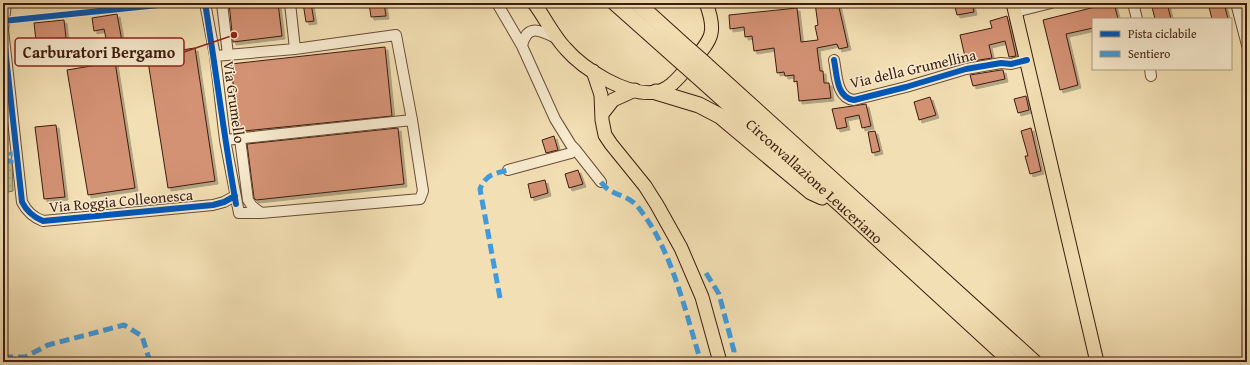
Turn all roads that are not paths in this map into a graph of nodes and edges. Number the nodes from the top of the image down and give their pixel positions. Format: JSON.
{"nodes":[{"id":1,"x":6,"y":3,"type":"edge"},
{"id":2,"x":205,"y":3,"type":"edge"},
{"id":3,"x":222,"y":3,"type":"edge"},
{"id":4,"x":290,"y":3,"type":"edge"},
{"id":5,"x":498,"y":3,"type":"edge"},
{"id":6,"x":534,"y":3,"type":"edge"},
{"id":7,"x":615,"y":3,"type":"edge"},
{"id":8,"x":637,"y":3,"type":"edge"},
{"id":9,"x":706,"y":3,"type":"edge"},
{"id":10,"x":1051,"y":3,"type":"edge"},
{"id":11,"x":1133,"y":3,"type":"edge"},
{"id":12,"x":1236,"y":3,"type":"edge"},
{"id":13,"x":1014,"y":7,"type":"edge"},
{"id":14,"x":1137,"y":18,"type":"edge"},
{"id":15,"x":3,"y":30,"type":"edge"},
{"id":16,"x":558,"y":39,"type":"junction"},
{"id":17,"x":1247,"y":45,"type":"edge"},
{"id":18,"x":522,"y":46,"type":"junction"},
{"id":19,"x":295,"y":49,"type":"junction"},
{"id":20,"x":228,"y":55,"type":"junction"},
{"id":21,"x":684,"y":55,"type":"junction"},
{"id":22,"x":214,"y":56,"type":"junction"},
{"id":23,"x":834,"y":60,"type":"dead end"},
{"id":24,"x":1027,"y":60,"type":"junction"},
{"id":25,"x":701,"y":70,"type":"junction"},
{"id":26,"x":592,"y":71,"type":"junction"},
{"id":27,"x":634,"y":90,"type":"junction"},
{"id":28,"x":656,"y":92,"type":"junction"},
{"id":29,"x":602,"y":114,"type":"junction"},
{"id":30,"x":412,"y":120,"type":"junction"},
{"id":31,"x":240,"y":139,"type":"junction"},
{"id":32,"x":226,"y":140,"type":"junction"},
{"id":33,"x":575,"y":149,"type":"junction"},
{"id":34,"x":508,"y":170,"type":"dead end"},
{"id":35,"x":601,"y":182,"type":"dead end"},
{"id":36,"x":235,"y":200,"type":"junction"},
{"id":37,"x":841,"y":206,"type":"junction"},
{"id":38,"x":261,"y":213,"type":"junction"},
{"id":39,"x":1013,"y":342,"type":"junction"},
{"id":40,"x":720,"y":362,"type":"edge"},
{"id":41,"x":1012,"y":362,"type":"edge"},
{"id":42,"x":1034,"y":362,"type":"edge"},
{"id":43,"x":1044,"y":362,"type":"edge"},
{"id":44,"x":1097,"y":362,"type":"edge"}],
"edges":[{"from":1,"to":15,"type":"street","name":"Via Roggia Colleonesca"},
{"from":2,"to":22,"type":"street","name":"Via Grumello"},
{"from":3,"to":20,"type":"street"},
{"from":4,"to":19,"type":"street"},
{"from":5,"to":18,"type":"street"},
{"from":6,"to":16,"type":"main road"},
{"from":7,"to":21,"type":"highway","name":"Circonvallazione Leuceriano"},
{"from":8,"to":21,"type":"highway","name":"Circonvallazione Leuceriano"},
{"from":9,"to":28,"type":"main road"},
{"from":10,"to":13,"type":"street"},
{"from":11,"to":14,"type":"street"},
{"from":12,"to":17,"type":"street"},
{"from":13,"to":24,"type":"main road"},
{"from":15,"to":36,"type":"street","name":"Via Roggia Colleonesca"},
{"from":16,"to":18,"type":"street"},
{"from":16,"to":26,"type":"main road"},
{"from":18,"to":33,"type":"street"},
{"from":19,"to":20,"type":"street"},
{"from":19,"to":30,"type":"street"},
{"from":20,"to":22,"type":"street"},
{"from":21,"to":25,"type":"highway","name":"Circonvallazione Leuceriano","bridge":true},
{"from":22,"to":32,"type":"street","name":"Via Grumello"},
{"from":23,"to":24,"type":"street","name":"Via della Grumellina"},
{"from":24,"to":44,"type":"main road"},
{"from":25,"to":37,"type":"highway","name":"Circonvallazione Leuceriano"},
{"from":25,"to":39,"type":"highway","name":"Circonvallazione Leuceriano"},
{"from":26,"to":27,"type":"main road"},
{"from":26,"to":29,"type":"main road"},
{"from":27,"to":28,"type":"main road"},
{"from":27,"to":29,"type":"main road"},
{"from":28,"to":37,"type":"highway"},
{"from":29,"to":40,"type":"main road"},
{"from":30,"to":31,"type":"street"},
{"from":30,"to":38,"type":"street"},
{"from":31,"to":32,"type":"street"},
{"from":31,"to":38,"type":"street"},
{"from":32,"to":36,"type":"street","name":"Via Grumello"},
{"from":33,"to":34,"type":"street"},
{"from":33,"to":35,"type":"street"},
{"from":36,"to":38,"type":"street"},
{"from":37,"to":41,"type":"highway","name":"Circonvallazione Leuceriano"},
{"from":39,"to":42,"type":"highway","name":"Circonvallazione Leuceriano"},
{"from":39,"to":43,"type":"highway"}]}
